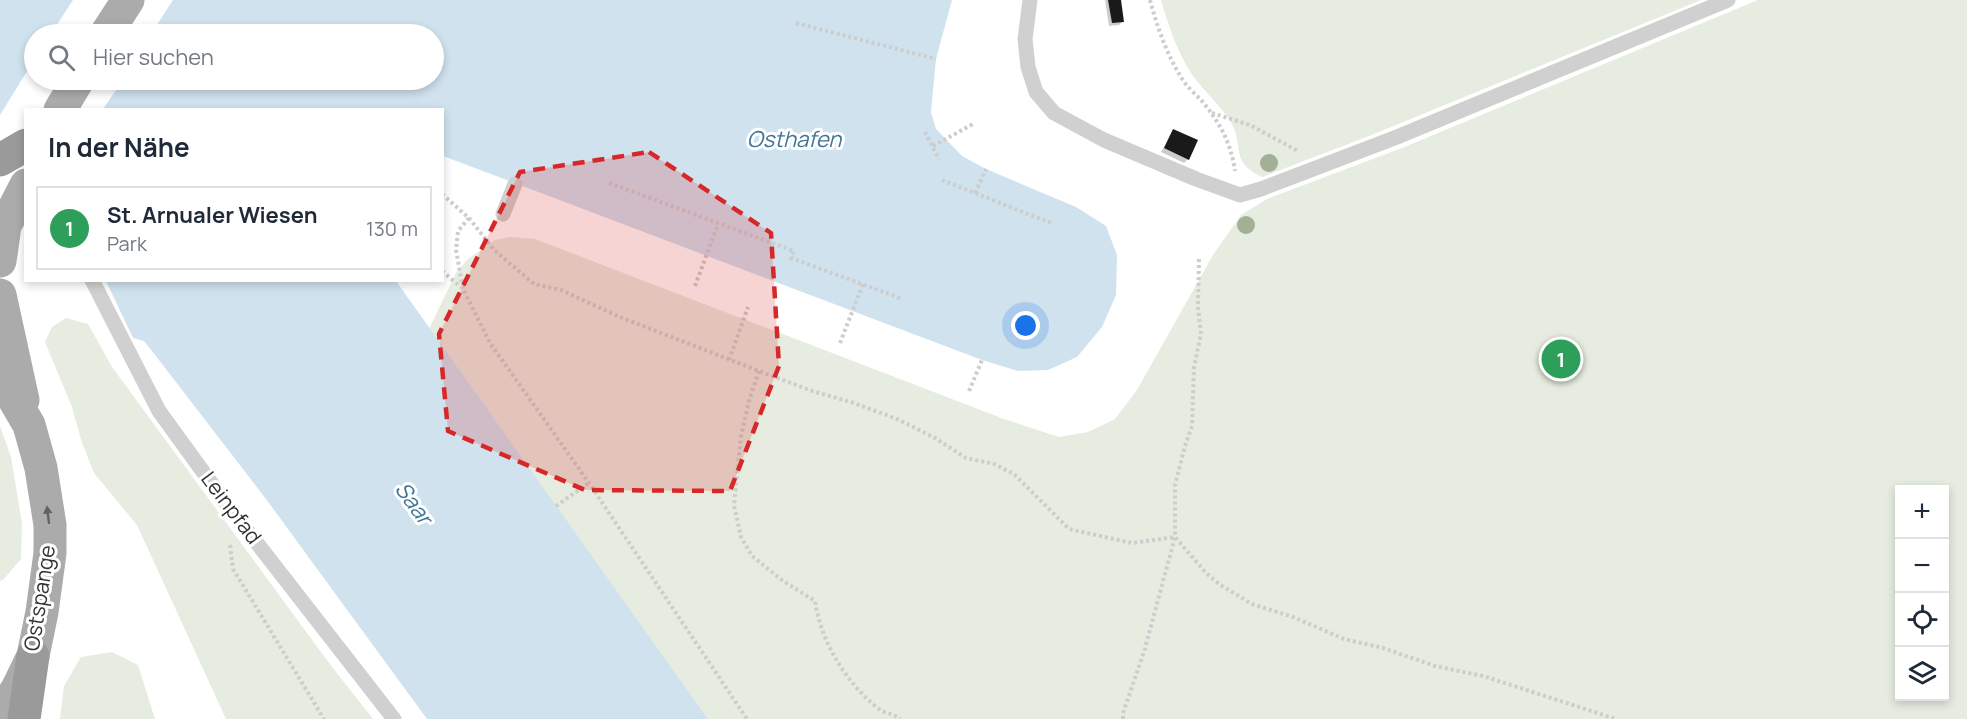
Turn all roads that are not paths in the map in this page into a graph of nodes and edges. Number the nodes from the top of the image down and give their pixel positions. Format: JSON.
{"nodes":[{"id":1,"x":128,"y":0,"type":"edge"},
{"id":2,"x":1030,"y":0,"type":"edge"},
{"id":3,"x":1728,"y":0,"type":"edge"},
{"id":4,"x":112,"y":24,"type":"edge"},
{"id":5,"x":72,"y":90,"type":"edge"},
{"id":6,"x":61,"y":108,"type":"edge"},
{"id":7,"x":0,"y":144,"type":"edge"},
{"id":8,"x":16,"y":165,"type":"edge"},
{"id":9,"x":515,"y":184,"type":"dead end"},
{"id":10,"x":502,"y":214,"type":"dead end"},
{"id":11,"x":0,"y":261,"type":"edge"},
{"id":12,"x":93,"y":282,"type":"edge"},
{"id":13,"x":0,"y":295,"type":"edge"},
{"id":14,"x":0,"y":375,"type":"edge"},
{"id":15,"x":29,"y":425,"type":"junction"},
{"id":16,"x":33,"y":656,"type":"junction"},
{"id":17,"x":0,"y":715,"type":"edge"},
{"id":18,"x":24,"y":719,"type":"edge"},
{"id":19,"x":394,"y":719,"type":"edge"}],
"edges":[{"from":1,"to":4,"type":"main road"},
{"from":2,"to":3,"type":"lane"},
{"from":5,"to":6,"type":"main road"},
{"from":7,"to":8,"type":"lane"},
{"from":8,"to":11,"type":"main road"},
{"from":9,"to":10,"type":"lane"},
{"from":12,"to":19,"type":"lane","name":"Leinpfad"},
{"from":13,"to":15,"type":"main road"},
{"from":14,"to":15,"type":"main road","name":"Ostspange"},
{"from":16,"to":15,"type":"main road","name":"Ostspange","one_way":true},
{"from":16,"to":17,"type":"main road","name":"Ostspange"},
{"from":16,"to":18,"type":"highway"}]}
